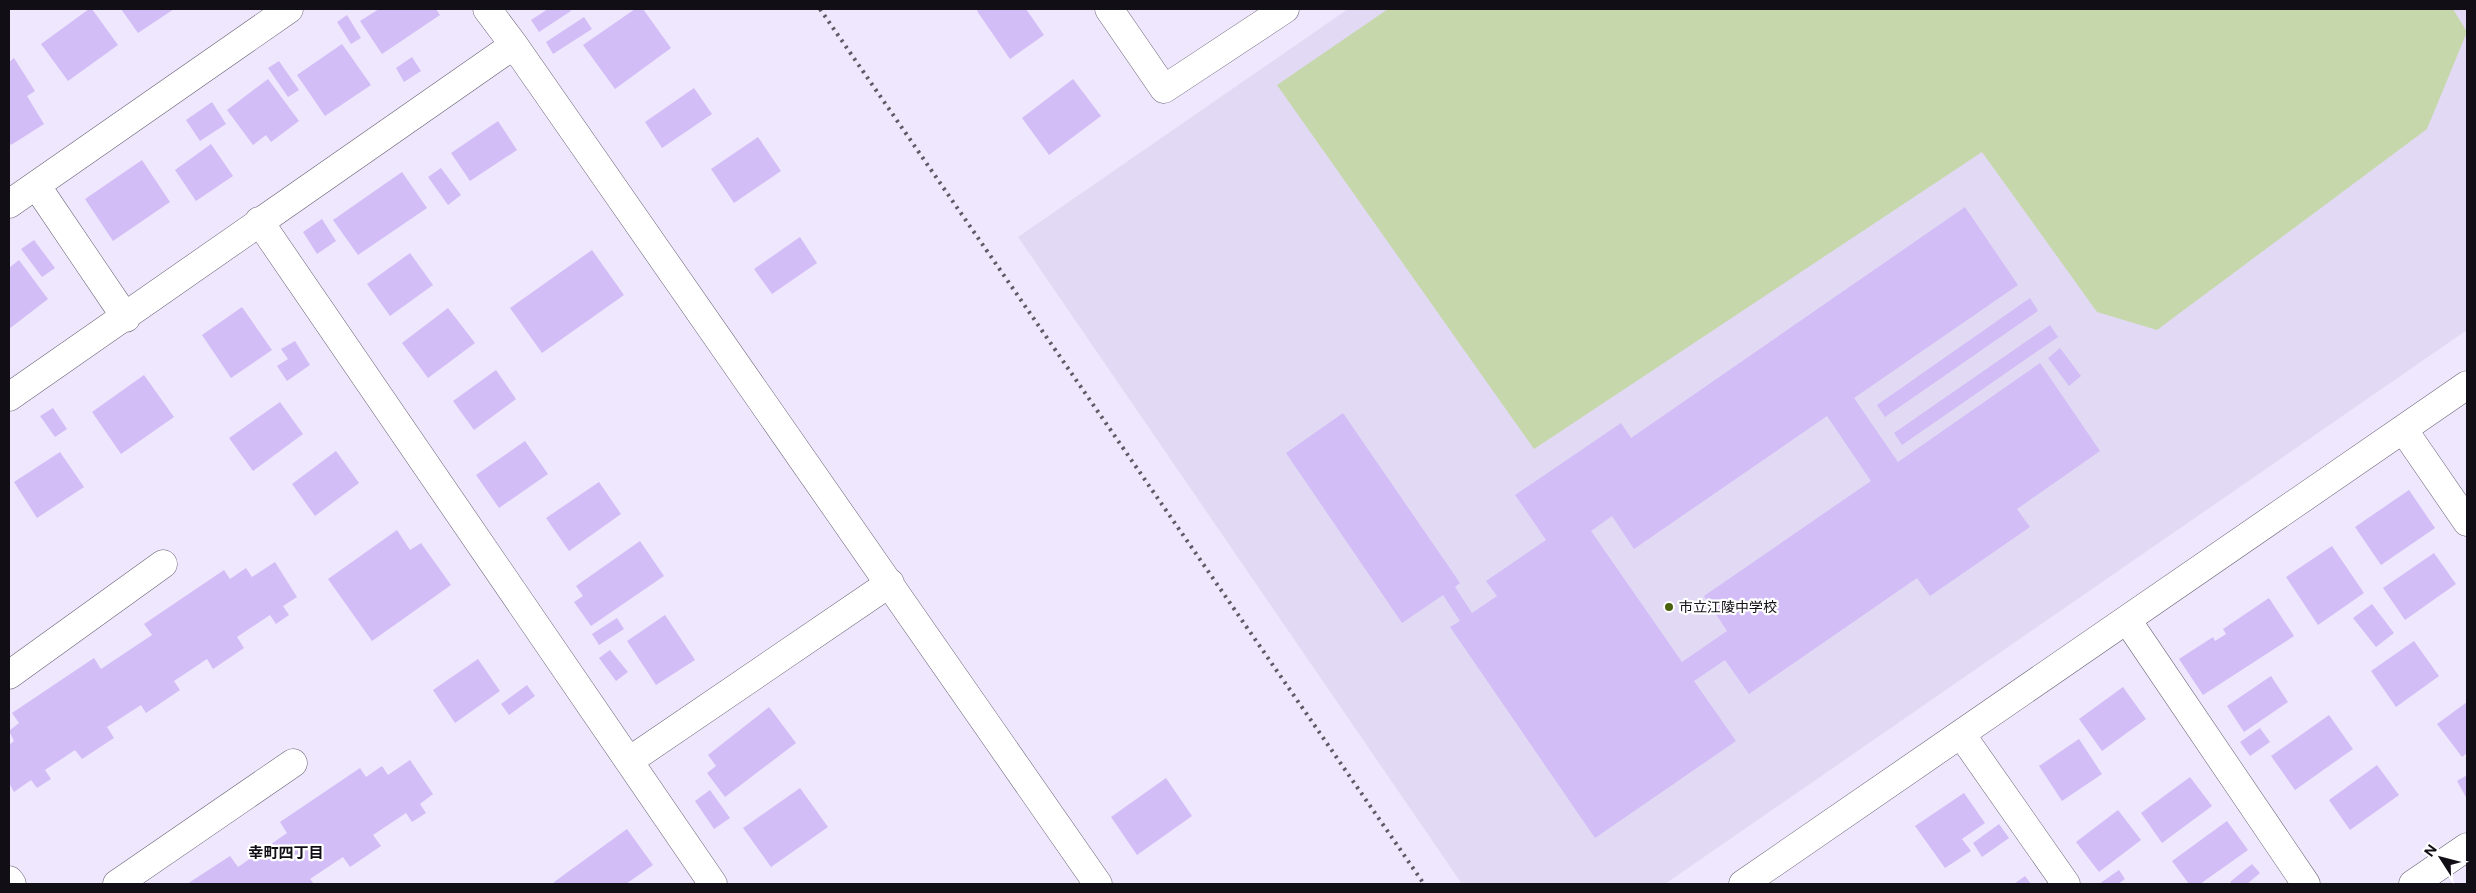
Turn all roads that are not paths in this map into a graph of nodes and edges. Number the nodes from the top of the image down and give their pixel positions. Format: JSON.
{"nodes":[{"id":1,"x":289,"y":9,"type":"edge"},
{"id":2,"x":487,"y":9,"type":"edge"},
{"id":3,"x":1109,"y":9,"type":"edge"},
{"id":4,"x":1285,"y":9,"type":"edge"},
{"id":5,"x":514,"y":46,"type":"junction"},
{"id":6,"x":36,"y":185,"type":"junction"},
{"id":7,"x":9,"y":204,"type":"edge"},
{"id":8,"x":259,"y":221,"type":"junction"},
{"id":9,"x":126,"y":318,"type":"junction"},
{"id":10,"x":2467,"y":385,"type":"edge"},
{"id":11,"x":9,"y":397,"type":"edge"},
{"id":12,"x":2403,"y":429,"type":"junction"},
{"id":13,"x":2467,"y":522,"type":"edge"},
{"id":14,"x":163,"y":564,"type":"dead end"},
{"id":15,"x":890,"y":583,"type":"junction"},
{"id":16,"x":2127,"y":620,"type":"junction"},
{"id":17,"x":9,"y":675,"type":"edge"},
{"id":18,"x":1961,"y":734,"type":"junction"},
{"id":19,"x":629,"y":761,"type":"junction"},
{"id":20,"x":293,"y":763,"type":"dead end"},
{"id":21,"x":2467,"y":847,"type":"edge"},
{"id":22,"x":9,"y":880,"type":"edge"},
{"id":23,"x":12,"y":884,"type":"edge"},
{"id":24,"x":117,"y":884,"type":"edge"},
{"id":25,"x":713,"y":884,"type":"edge"},
{"id":26,"x":1098,"y":884,"type":"edge"},
{"id":27,"x":1743,"y":884,"type":"edge"},
{"id":28,"x":2066,"y":884,"type":"edge"},
{"id":29,"x":2306,"y":884,"type":"edge"},
{"id":30,"x":2413,"y":884,"type":"edge"}],
"edges":[{"from":1,"to":6,"type":"street"},
{"from":2,"to":5,"type":"street"},
{"from":3,"to":4,"type":"street"},
{"from":5,"to":8,"type":"street"},
{"from":5,"to":15,"type":"street"},
{"from":6,"to":7,"type":"street"},
{"from":6,"to":9,"type":"street"},
{"from":8,"to":9,"type":"street"},
{"from":8,"to":19,"type":"street"},
{"from":9,"to":11,"type":"street"},
{"from":10,"to":12,"type":"street"},
{"from":12,"to":13,"type":"street"},
{"from":12,"to":16,"type":"street"},
{"from":14,"to":17,"type":"street"},
{"from":15,"to":19,"type":"street"},
{"from":15,"to":26,"type":"street"},
{"from":16,"to":18,"type":"street"},
{"from":16,"to":29,"type":"street"},
{"from":18,"to":27,"type":"street"},
{"from":18,"to":28,"type":"street"},
{"from":19,"to":25,"type":"street"},
{"from":20,"to":24,"type":"street"},
{"from":21,"to":30,"type":"street"},
{"from":22,"to":23,"type":"street"}]}
